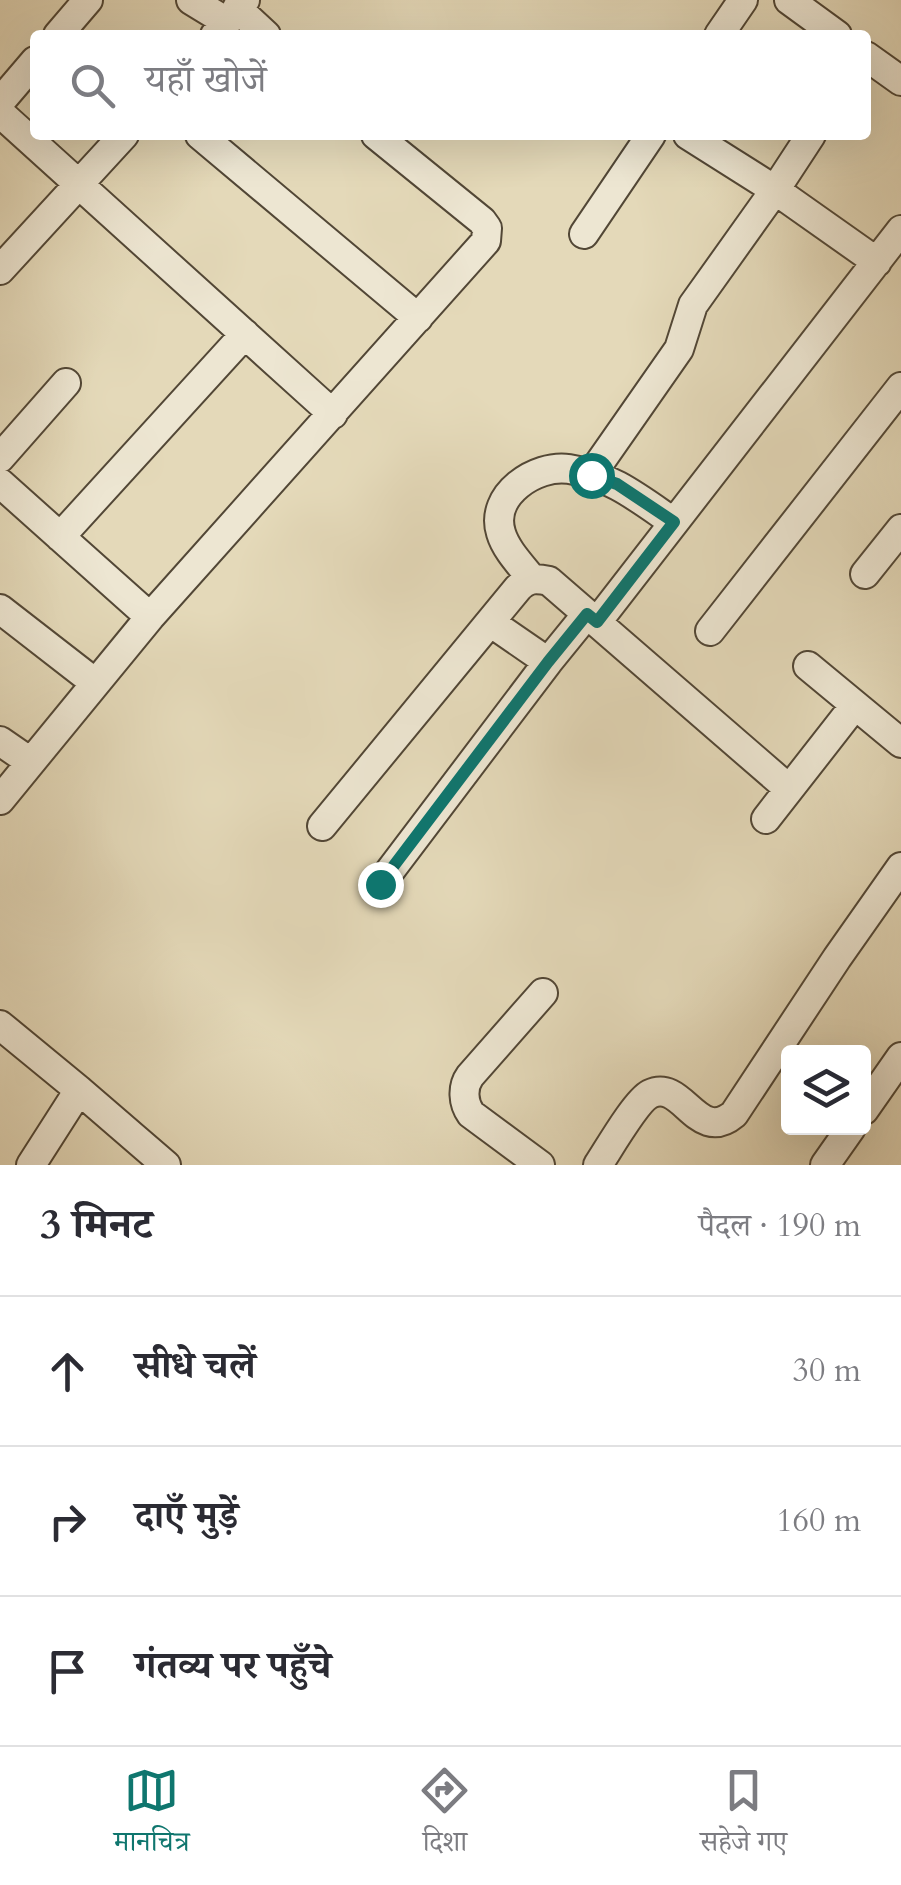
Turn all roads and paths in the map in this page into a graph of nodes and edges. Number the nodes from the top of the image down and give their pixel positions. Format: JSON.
{"nodes":[{"id":1,"x":88,"y":0,"type":"edge"},
{"id":2,"x":191,"y":0,"type":"edge"},
{"id":3,"x":743,"y":0,"type":"edge"},
{"id":4,"x":789,"y":0,"type":"edge"},
{"id":5,"x":231,"y":16,"type":"edge"},
{"id":6,"x":62,"y":30,"type":"edge"},
{"id":7,"x":257,"y":30,"type":"edge"},
{"id":8,"x":722,"y":30,"type":"edge"},
{"id":9,"x":830,"y":30,"type":"edge"},
{"id":10,"x":871,"y":60,"type":"edge"},
{"id":11,"x":30,"y":68,"type":"edge"},
{"id":12,"x":901,"y":81,"type":"edge"},
{"id":13,"x":0,"y":102,"type":"edge"},
{"id":14,"x":0,"y":114,"type":"edge"},
{"id":15,"x":119,"y":140,"type":"edge"},
{"id":16,"x":206,"y":140,"type":"edge"},
{"id":17,"x":382,"y":140,"type":"edge"},
{"id":18,"x":648,"y":140,"type":"edge"},
{"id":19,"x":696,"y":140,"type":"edge"},
{"id":20,"x":808,"y":140,"type":"edge"},
{"id":21,"x":78,"y":185,"type":"junction"},
{"id":22,"x":775,"y":190,"type":"junction"},
{"id":23,"x":901,"y":230,"type":"edge"},
{"id":24,"x":584,"y":234,"type":"dead end"},
{"id":25,"x":876,"y":262,"type":"junction"},
{"id":26,"x":0,"y":270,"type":"edge"},
{"id":27,"x":418,"y":318,"type":"junction"},
{"id":28,"x":244,"y":334,"type":"junction"},
{"id":29,"x":66,"y":384,"type":"dead end"},
{"id":30,"x":901,"y":387,"type":"edge"},
{"id":31,"x":333,"y":414,"type":"junction"},
{"id":32,"x":0,"y":458,"type":"edge"},
{"id":33,"x":591,"y":475,"type":"junction"},
{"id":34,"x":0,"y":483,"type":"edge"},
{"id":35,"x":674,"y":522,"type":"junction"},
{"id":36,"x":901,"y":528,"type":"edge"},
{"id":37,"x":60,"y":537,"type":"junction"},
{"id":38,"x":865,"y":574,"type":"dead end"},
{"id":39,"x":532,"y":579,"type":"junction"},
{"id":40,"x":0,"y":609,"type":"edge"},
{"id":41,"x":150,"y":616,"type":"junction"},
{"id":42,"x":592,"y":618,"type":"junction"},
{"id":43,"x":490,"y":622,"type":"junction"},
{"id":44,"x":710,"y":631,"type":"dead end"},
{"id":45,"x":548,"y":662,"type":"junction"},
{"id":46,"x":808,"y":666,"type":"dead end"},
{"id":47,"x":94,"y":682,"type":"junction"},
{"id":48,"x":855,"y":706,"type":"junction"},
{"id":49,"x":0,"y":741,"type":"edge"},
{"id":50,"x":901,"y":743,"type":"edge"},
{"id":51,"x":29,"y":762,"type":"junction"},
{"id":52,"x":790,"y":789,"type":"junction"},
{"id":53,"x":0,"y":800,"type":"edge"},
{"id":54,"x":766,"y":819,"type":"dead end"},
{"id":55,"x":322,"y":826,"type":"dead end"},
{"id":56,"x":901,"y":868,"type":"edge"},
{"id":57,"x":380,"y":884,"type":"dead end"},
{"id":58,"x":542,"y":993,"type":"dead end"},
{"id":59,"x":0,"y":1025,"type":"edge"},
{"id":60,"x":901,"y":1057,"type":"edge"},
{"id":61,"x":79,"y":1090,"type":"junction"},
{"id":62,"x":871,"y":1100,"type":"edge"},
{"id":63,"x":847,"y":1135,"type":"edge"},
{"id":64,"x":31,"y":1165,"type":"edge"},
{"id":65,"x":166,"y":1165,"type":"edge"},
{"id":66,"x":540,"y":1165,"type":"edge"},
{"id":67,"x":598,"y":1165,"type":"edge"},
{"id":68,"x":825,"y":1165,"type":"edge"}],
"edges":[{"from":1,"to":6,"type":"street"},
{"from":2,"to":5,"type":"street"},
{"from":3,"to":8,"type":"street"},
{"from":4,"to":9,"type":"street"},
{"from":5,"to":7,"type":"street"},
{"from":10,"to":12,"type":"street"},
{"from":11,"to":13,"type":"street"},
{"from":14,"to":21,"type":"street"},
{"from":15,"to":21,"type":"street"},
{"from":16,"to":27,"type":"street"},
{"from":17,"to":27,"type":"street"},
{"from":18,"to":24,"type":"street"},
{"from":19,"to":22,"type":"street"},
{"from":20,"to":22,"type":"street"},
{"from":21,"to":26,"type":"street"},
{"from":21,"to":28,"type":"street"},
{"from":22,"to":25,"type":"street"},
{"from":22,"to":33,"type":"street"},
{"from":23,"to":25,"type":"street"},
{"from":25,"to":35,"type":"street"},
{"from":27,"to":31,"type":"street"},
{"from":28,"to":31,"type":"street"},
{"from":28,"to":37,"type":"street"},
{"from":29,"to":32,"type":"street"},
{"from":30,"to":44,"type":"street"},
{"from":31,"to":41,"type":"street"},
{"from":33,"to":35,"type":"street"},
{"from":33,"to":39,"type":"street"},
{"from":34,"to":37,"type":"street"},
{"from":35,"to":42,"type":"street"},
{"from":36,"to":38,"type":"street"},
{"from":37,"to":41,"type":"street"},
{"from":39,"to":42,"type":"street"},
{"from":39,"to":43,"type":"street"},
{"from":40,"to":47,"type":"street"},
{"from":41,"to":47,"type":"street"},
{"from":42,"to":45,"type":"street"},
{"from":42,"to":52,"type":"street"},
{"from":43,"to":45,"type":"street"},
{"from":43,"to":55,"type":"street"},
{"from":45,"to":57,"type":"street"},
{"from":46,"to":48,"type":"street"},
{"from":47,"to":51,"type":"street"},
{"from":48,"to":50,"type":"street"},
{"from":48,"to":52,"type":"street"},
{"from":49,"to":51,"type":"street"},
{"from":51,"to":53,"type":"street"},
{"from":52,"to":54,"type":"street"},
{"from":56,"to":67,"type":"street"},
{"from":58,"to":66,"type":"street"},
{"from":59,"to":61,"type":"street"},
{"from":60,"to":62,"type":"street"},
{"from":61,"to":64,"type":"street"},
{"from":61,"to":65,"type":"street"},
{"from":63,"to":68,"type":"street"}]}
